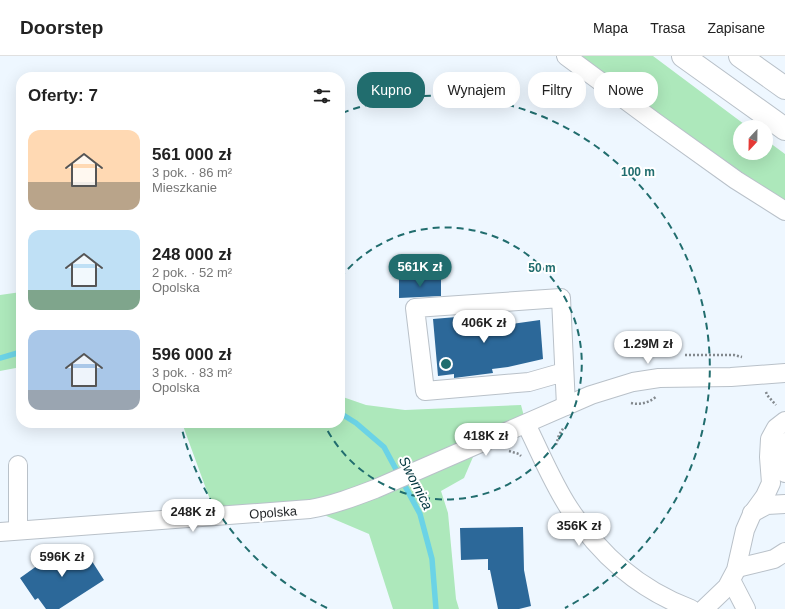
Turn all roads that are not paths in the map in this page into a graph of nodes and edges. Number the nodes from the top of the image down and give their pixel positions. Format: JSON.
{"nodes":[{"id":1,"x":566,"y":56,"type":"edge"},
{"id":2,"x":683,"y":56,"type":"edge"},
{"id":3,"x":740,"y":56,"type":"edge"},
{"id":4,"x":785,"y":88,"type":"edge"},
{"id":5,"x":785,"y":129,"type":"edge"},
{"id":6,"x":785,"y":211,"type":"edge"},
{"id":7,"x":564,"y":372,"type":"junction"},
{"id":8,"x":785,"y":373,"type":"edge"},
{"id":9,"x":566,"y":406,"type":"junction"},
{"id":10,"x":785,"y":421,"type":"edge"},
{"id":11,"x":526,"y":424,"type":"junction"},
{"id":12,"x":785,"y":442,"type":"edge"},
{"id":13,"x":18,"y":465,"type":"dead end"},
{"id":14,"x":778,"y":478,"type":"edge"},
{"id":15,"x":785,"y":496,"type":"edge"},
{"id":16,"x":785,"y":504,"type":"edge"},
{"id":17,"x":752,"y":514,"type":"junction"},
{"id":18,"x":18,"y":530,"type":"junction"},
{"id":19,"x":0,"y":532,"type":"edge"},
{"id":20,"x":785,"y":552,"type":"edge"},
{"id":21,"x":734,"y":574,"type":"junction"},
{"id":22,"x":691,"y":609,"type":"edge"},
{"id":23,"x":704,"y":609,"type":"edge"},
{"id":24,"x":746,"y":609,"type":"edge"}],
"edges":[{"from":1,"to":6,"type":"street"},
{"from":2,"to":5,"type":"main road"},
{"from":3,"to":4,"type":"main road"},
{"from":7,"to":7,"type":"street"},
{"from":7,"to":9,"type":"street"},
{"from":8,"to":9,"type":"street","name":"Opolska"},
{"from":9,"to":11,"type":"street","name":"Opolska"},
{"from":10,"to":14,"type":"street"},
{"from":11,"to":18,"type":"street","name":"Opolska"},
{"from":11,"to":22,"type":"street"},
{"from":12,"to":14,"type":"street"},
{"from":13,"to":18,"type":"street"},
{"from":14,"to":15,"type":"street"},
{"from":14,"to":17,"type":"street"},
{"from":16,"to":17,"type":"street"},
{"from":17,"to":21,"type":"street"},
{"from":18,"to":19,"type":"street","name":"Opolska"},
{"from":20,"to":21,"type":"street"},
{"from":21,"to":23,"type":"street"},
{"from":21,"to":24,"type":"street"}]}
